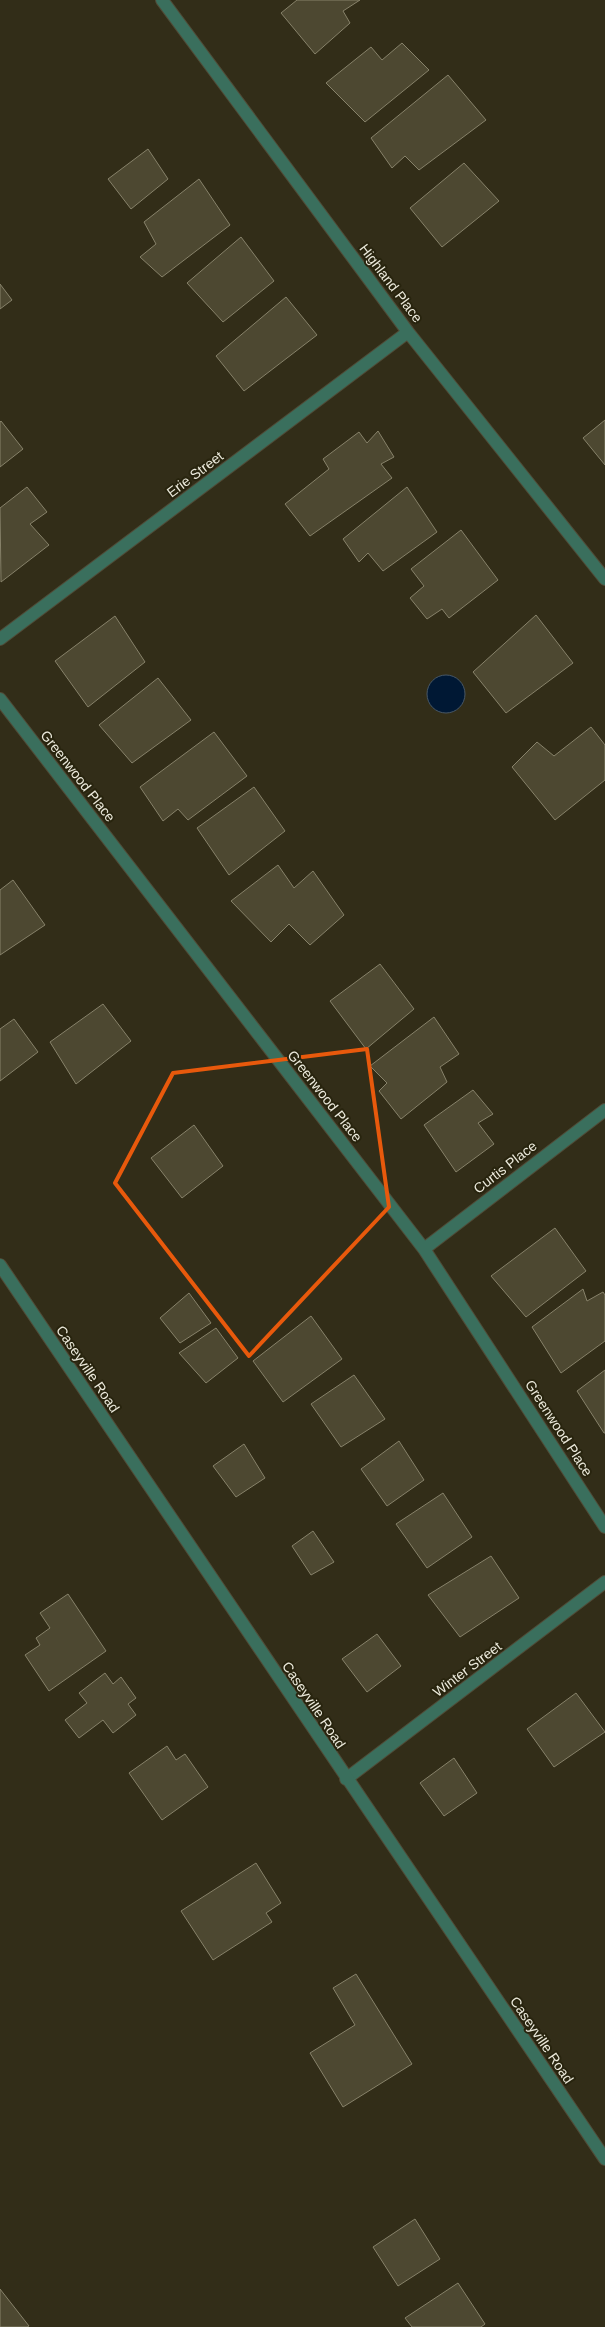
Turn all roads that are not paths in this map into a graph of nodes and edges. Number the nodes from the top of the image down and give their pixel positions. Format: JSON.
{"nodes":[{"id":1,"x":162,"y":0,"type":"edge"},
{"id":2,"x":408,"y":332,"type":"junction"},
{"id":3,"x":605,"y":578,"type":"edge"},
{"id":4,"x":0,"y":640,"type":"edge"},
{"id":5,"x":0,"y":700,"type":"edge"},
{"id":6,"x":605,"y":1110,"type":"edge"},
{"id":7,"x":424,"y":1249,"type":"junction"},
{"id":8,"x":0,"y":1265,"type":"edge"},
{"id":9,"x":605,"y":1527,"type":"edge"},
{"id":10,"x":605,"y":1582,"type":"edge"},
{"id":11,"x":346,"y":1779,"type":"junction"},
{"id":12,"x":605,"y":2160,"type":"edge"}],
"edges":[{"from":1,"to":2,"type":"street","name":"Highland Place"},
{"from":2,"to":3,"type":"street","name":"Highland Place"},
{"from":2,"to":4,"type":"street","name":"Erie Street"},
{"from":5,"to":7,"type":"street","name":"Greenwood Place"},
{"from":6,"to":7,"type":"street","name":"Curtis Place"},
{"from":7,"to":9,"type":"street","name":"Greenwood Place"},
{"from":8,"to":11,"type":"street","name":"Caseyville Road"},
{"from":10,"to":11,"type":"street","name":"Winter Street"},
{"from":11,"to":12,"type":"street","name":"Caseyville Road"}]}
